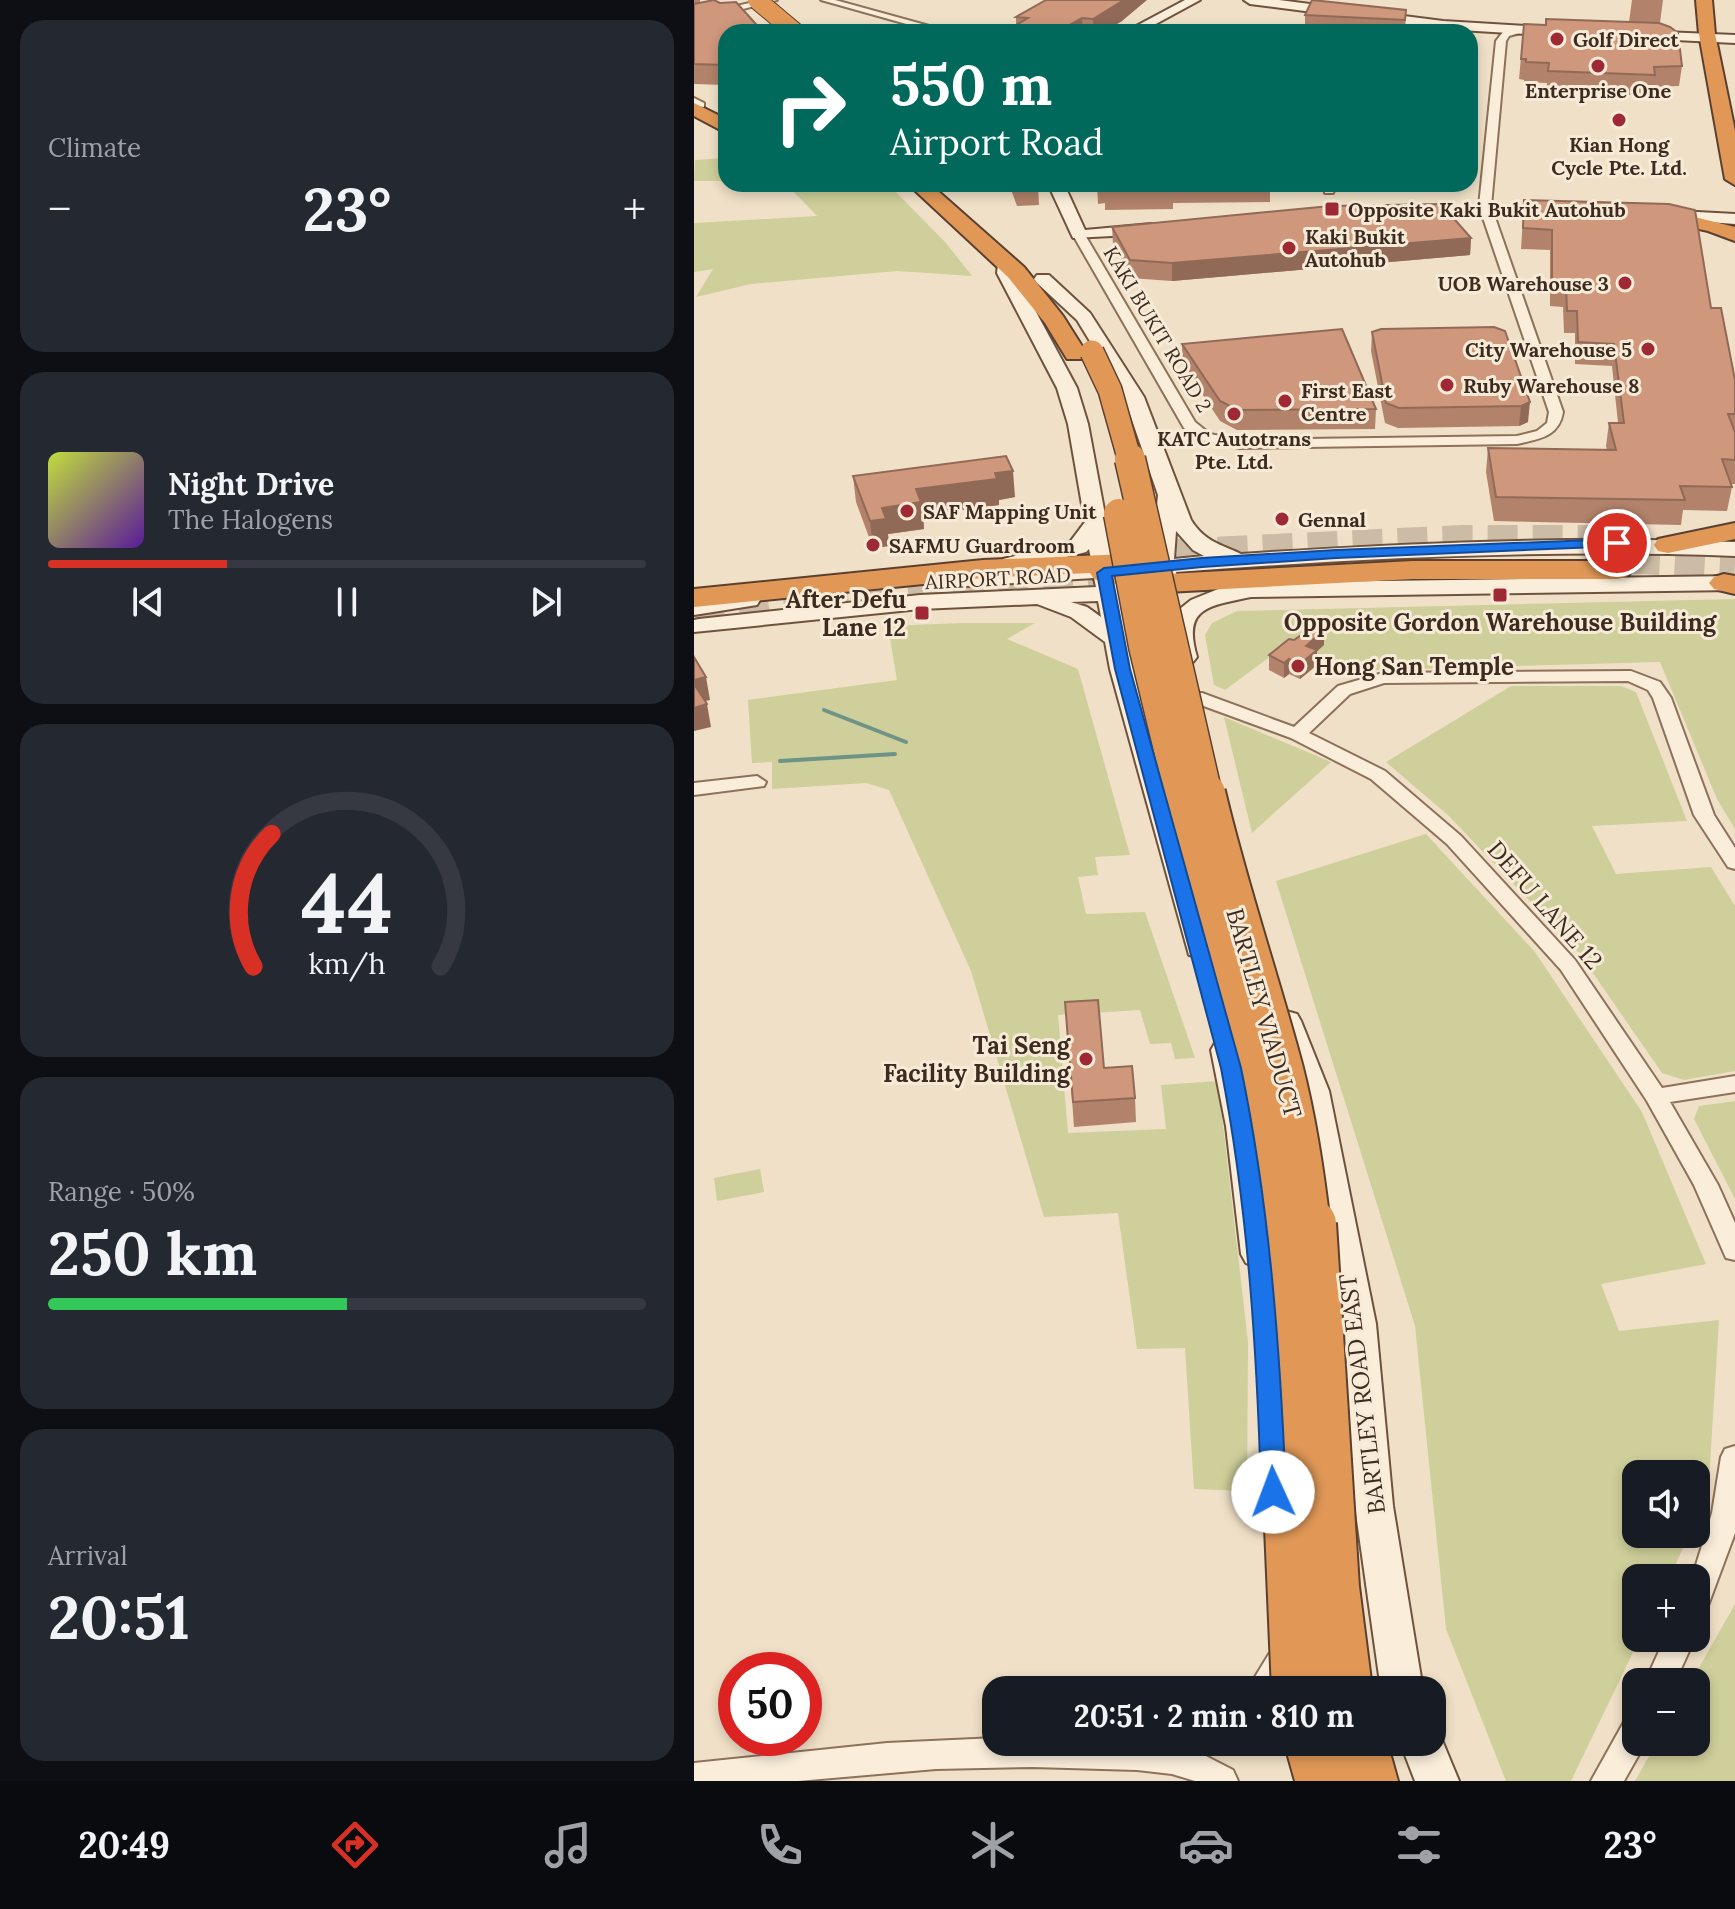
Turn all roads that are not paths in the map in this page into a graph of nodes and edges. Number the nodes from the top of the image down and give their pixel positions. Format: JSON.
{"nodes":[{"id":1,"x":740,"y":0,"type":"edge"},
{"id":2,"x":757,"y":0,"type":"edge"},
{"id":3,"x":764,"y":0,"type":"edge"},
{"id":4,"x":773,"y":0,"type":"edge"},
{"id":5,"x":828,"y":0,"type":"edge"},
{"id":6,"x":1194,"y":0,"type":"edge"},
{"id":7,"x":1250,"y":0,"type":"edge"},
{"id":8,"x":1278,"y":0,"type":"edge"},
{"id":9,"x":1704,"y":0,"type":"edge"},
{"id":10,"x":694,"y":18,"type":"edge"},
{"id":11,"x":768,"y":24,"type":"edge"},
{"id":12,"x":786,"y":24,"type":"edge"},
{"id":13,"x":916,"y":24,"type":"edge"},
{"id":14,"x":1147,"y":24,"type":"edge"},
{"id":15,"x":1447,"y":24,"type":"edge"},
{"id":16,"x":1475,"y":24,"type":"edge"},
{"id":17,"x":1478,"y":24,"type":"edge"},
{"id":18,"x":1480,"y":28,"type":"joint"},
{"id":19,"x":1520,"y":30,"type":"junction"},
{"id":20,"x":1625,"y":33,"type":"edge"},
{"id":21,"x":1674,"y":35,"type":"junction"},
{"id":22,"x":1708,"y":37,"type":"junction"},
{"id":23,"x":1731,"y":37,"type":"edge"},
{"id":24,"x":1501,"y":41,"type":"junction"},
{"id":25,"x":696,"y":105,"type":"edge"},
{"id":26,"x":718,"y":116,"type":"edge"},
{"id":27,"x":718,"y":121,"type":"edge"},
{"id":28,"x":1735,"y":179,"type":"edge"},
{"id":29,"x":927,"y":192,"type":"edge"},
{"id":30,"x":949,"y":192,"type":"edge"},
{"id":31,"x":1060,"y":192,"type":"edge"},
{"id":32,"x":1735,"y":202,"type":"edge"},
{"id":33,"x":1487,"y":212,"type":"junction"},
{"id":34,"x":1573,"y":212,"type":"edge"},
{"id":35,"x":1400,"y":213,"type":"edge"},
{"id":36,"x":1656,"y":215,"type":"junction"},
{"id":37,"x":1735,"y":219,"type":"edge"},
{"id":38,"x":1170,"y":227,"type":"edge"},
{"id":39,"x":1079,"y":235,"type":"junction"},
{"id":40,"x":1735,"y":235,"type":"edge"},
{"id":41,"x":1006,"y":264,"type":"junction"},
{"id":42,"x":1043,"y":279,"type":"junction"},
{"id":43,"x":1084,"y":353,"type":"junction"},
{"id":44,"x":1169,"y":495,"type":"junction"},
{"id":45,"x":1095,"y":523,"type":"junction"},
{"id":46,"x":1735,"y":531,"type":"edge"},
{"id":47,"x":1668,"y":545,"type":"junction"},
{"id":48,"x":1735,"y":549,"type":"edge"},
{"id":49,"x":1250,"y":559,"type":"junction"},
{"id":50,"x":1202,"y":562,"type":"joint"},
{"id":51,"x":983,"y":569,"type":"junction"},
{"id":52,"x":1618,"y":570,"type":"tunnel mouth"},
{"id":53,"x":1166,"y":576,"type":"junction"},
{"id":54,"x":1105,"y":577,"type":"junction"},
{"id":55,"x":1731,"y":583,"type":"edge"},
{"id":56,"x":1250,"y":590,"type":"junction"},
{"id":57,"x":694,"y":598,"type":"edge"},
{"id":58,"x":987,"y":599,"type":"junction"},
{"id":59,"x":694,"y":608,"type":"edge"},
{"id":60,"x":694,"y":627,"type":"edge"},
{"id":61,"x":1116,"y":639,"type":"junction"},
{"id":62,"x":1205,"y":704,"type":"junction"},
{"id":63,"x":1297,"y":734,"type":"junction"},
{"id":64,"x":757,"y":782,"type":"dead end"},
{"id":65,"x":694,"y":789,"type":"edge"},
{"id":66,"x":1235,"y":851,"type":"junction"},
{"id":67,"x":1173,"y":852,"type":"junction"},
{"id":68,"x":1735,"y":863,"type":"edge"},
{"id":69,"x":1735,"y":1084,"type":"edge"},
{"id":70,"x":1656,"y":1097,"type":"junction"},
{"id":71,"x":1255,"y":1229,"type":"junction"},
{"id":72,"x":1340,"y":1230,"type":"junction"},
{"id":73,"x":1735,"y":1251,"type":"edge"},
{"id":74,"x":1735,"y":1457,"type":"edge"},
{"id":75,"x":1710,"y":1567,"type":"edge"},
{"id":76,"x":1280,"y":1676,"type":"edge"},
{"id":77,"x":1280,"y":1676,"type":"edge"},
{"id":78,"x":1345,"y":1676,"type":"edge"},
{"id":79,"x":1400,"y":1676,"type":"edge"},
{"id":80,"x":982,"y":1753,"type":"edge"},
{"id":81,"x":1622,"y":1755,"type":"edge"},
{"id":82,"x":1166,"y":1756,"type":"edge"},
{"id":83,"x":1293,"y":1756,"type":"edge"},
{"id":84,"x":1316,"y":1756,"type":"edge"},
{"id":85,"x":1363,"y":1756,"type":"edge"},
{"id":86,"x":1427,"y":1756,"type":"edge"},
{"id":87,"x":694,"y":1778,"type":"edge"},
{"id":88,"x":1222,"y":1781,"type":"edge"},
{"id":89,"x":1297,"y":1781,"type":"edge"},
{"id":90,"x":1323,"y":1781,"type":"edge"},
{"id":91,"x":1370,"y":1781,"type":"edge"},
{"id":92,"x":1437,"y":1781,"type":"edge"},
{"id":93,"x":1607,"y":1781,"type":"edge"}],
"edges":[{"from":1,"to":11,"type":"highway"},
{"from":2,"to":12,"type":"highway","bridge":true},
{"from":3,"to":10,"type":"street"},
{"from":4,"to":10,"type":"street"},
{"from":5,"to":13,"type":"street"},
{"from":6,"to":14,"type":"main road"},
{"from":7,"to":15,"type":"main road"},
{"from":8,"to":16,"type":"main road"},
{"from":9,"to":22,"type":"highway"},
{"from":17,"to":19,"type":"main road"},
{"from":18,"to":19,"type":"main road"},
{"from":18,"to":24,"type":"street"},
{"from":19,"to":24,"type":"street"},
{"from":20,"to":21,"type":"main road"},
{"from":21,"to":22,"type":"highway"},
{"from":21,"to":22,"type":"highway"},
{"from":22,"to":23,"type":"main road"},
{"from":22,"to":28,"type":"highway"},
{"from":24,"to":33,"type":"street"},
{"from":25,"to":26,"type":"highway"},
{"from":25,"to":27,"type":"highway"},
{"from":29,"to":41,"type":"highway"},
{"from":30,"to":42,"type":"highway"},
{"from":31,"to":39,"type":"main road"},
{"from":32,"to":36,"type":"highway"},
{"from":33,"to":34,"type":"main road"},
{"from":33,"to":35,"type":"main road"},
{"from":33,"to":39,"type":"street","name":"KAKI BUKIT ROAD 2"},
{"from":36,"to":37,"type":"main road"},
{"from":36,"to":40,"type":"highway"},
{"from":38,"to":39,"type":"main road"},
{"from":41,"to":43,"type":"highway"},
{"from":41,"to":45,"type":"main road"},
{"from":42,"to":43,"type":"highway"},
{"from":42,"to":44,"type":"main road"},
{"from":43,"to":76,"type":"highway","name":"BARTLEY VIADUCT","bridge":true},
{"from":43,"to":78,"type":"highway","name":"BARTLEY VIADUCT","bridge":true},
{"from":44,"to":49,"type":"main road"},
{"from":44,"to":53,"type":"main road"},
{"from":45,"to":51,"type":"main road"},
{"from":45,"to":54,"type":"main road"},
{"from":46,"to":47,"type":"highway"},
{"from":47,"to":48,"type":"main road"},
{"from":47,"to":49,"type":"main road"},
{"from":49,"to":50,"type":"main road"},
{"from":50,"to":53,"type":"highway"},
{"from":51,"to":54,"type":"highway"},
{"from":51,"to":57,"type":"highway"},
{"from":52,"to":53,"type":"highway"},
{"from":53,"to":54,"type":"highway"},
{"from":53,"to":56,"type":"main road"},
{"from":54,"to":58,"type":"main road","name":"AIRPORT ROAD"},
{"from":54,"to":59,"type":"main road","name":"AIRPORT ROAD"},
{"from":54,"to":61,"type":"main road"},
{"from":55,"to":56,"type":"main road"},
{"from":56,"to":62,"type":"main road","name":"BARTLEY ROAD EAST"},
{"from":58,"to":60,"type":"main road","name":"AIRPORT ROAD"},
{"from":58,"to":61,"type":"main road"},
{"from":61,"to":67,"type":"main road"},
{"from":62,"to":63,"type":"street","name":"DEFU LANE 12"},
{"from":62,"to":66,"type":"main road","name":"BARTLEY ROAD EAST"},
{"from":63,"to":68,"type":"street"},
{"from":63,"to":70,"type":"street","name":"DEFU LANE 12"},
{"from":64,"to":65,"type":"street"},
{"from":66,"to":67,"type":"main road"},
{"from":66,"to":72,"type":"main road","name":"BARTLEY ROAD EAST"},
{"from":67,"to":71,"type":"main road"},
{"from":69,"to":70,"type":"street"},
{"from":70,"to":73,"type":"street","name":"DEFU LANE 12"},
{"from":71,"to":72,"type":"main road"},
{"from":71,"to":77,"type":"main road"},
{"from":72,"to":79,"type":"main road","name":"BARTLEY ROAD EAST"},
{"from":74,"to":75,"type":"street"},
{"from":80,"to":87,"type":"street"},
{"from":81,"to":93,"type":"street"},
{"from":82,"to":88,"type":"street"},
{"from":83,"to":89,"type":"main road"},
{"from":84,"to":90,"type":"highway"},
{"from":85,"to":91,"type":"highway"},
{"from":86,"to":92,"type":"main road"}]}
